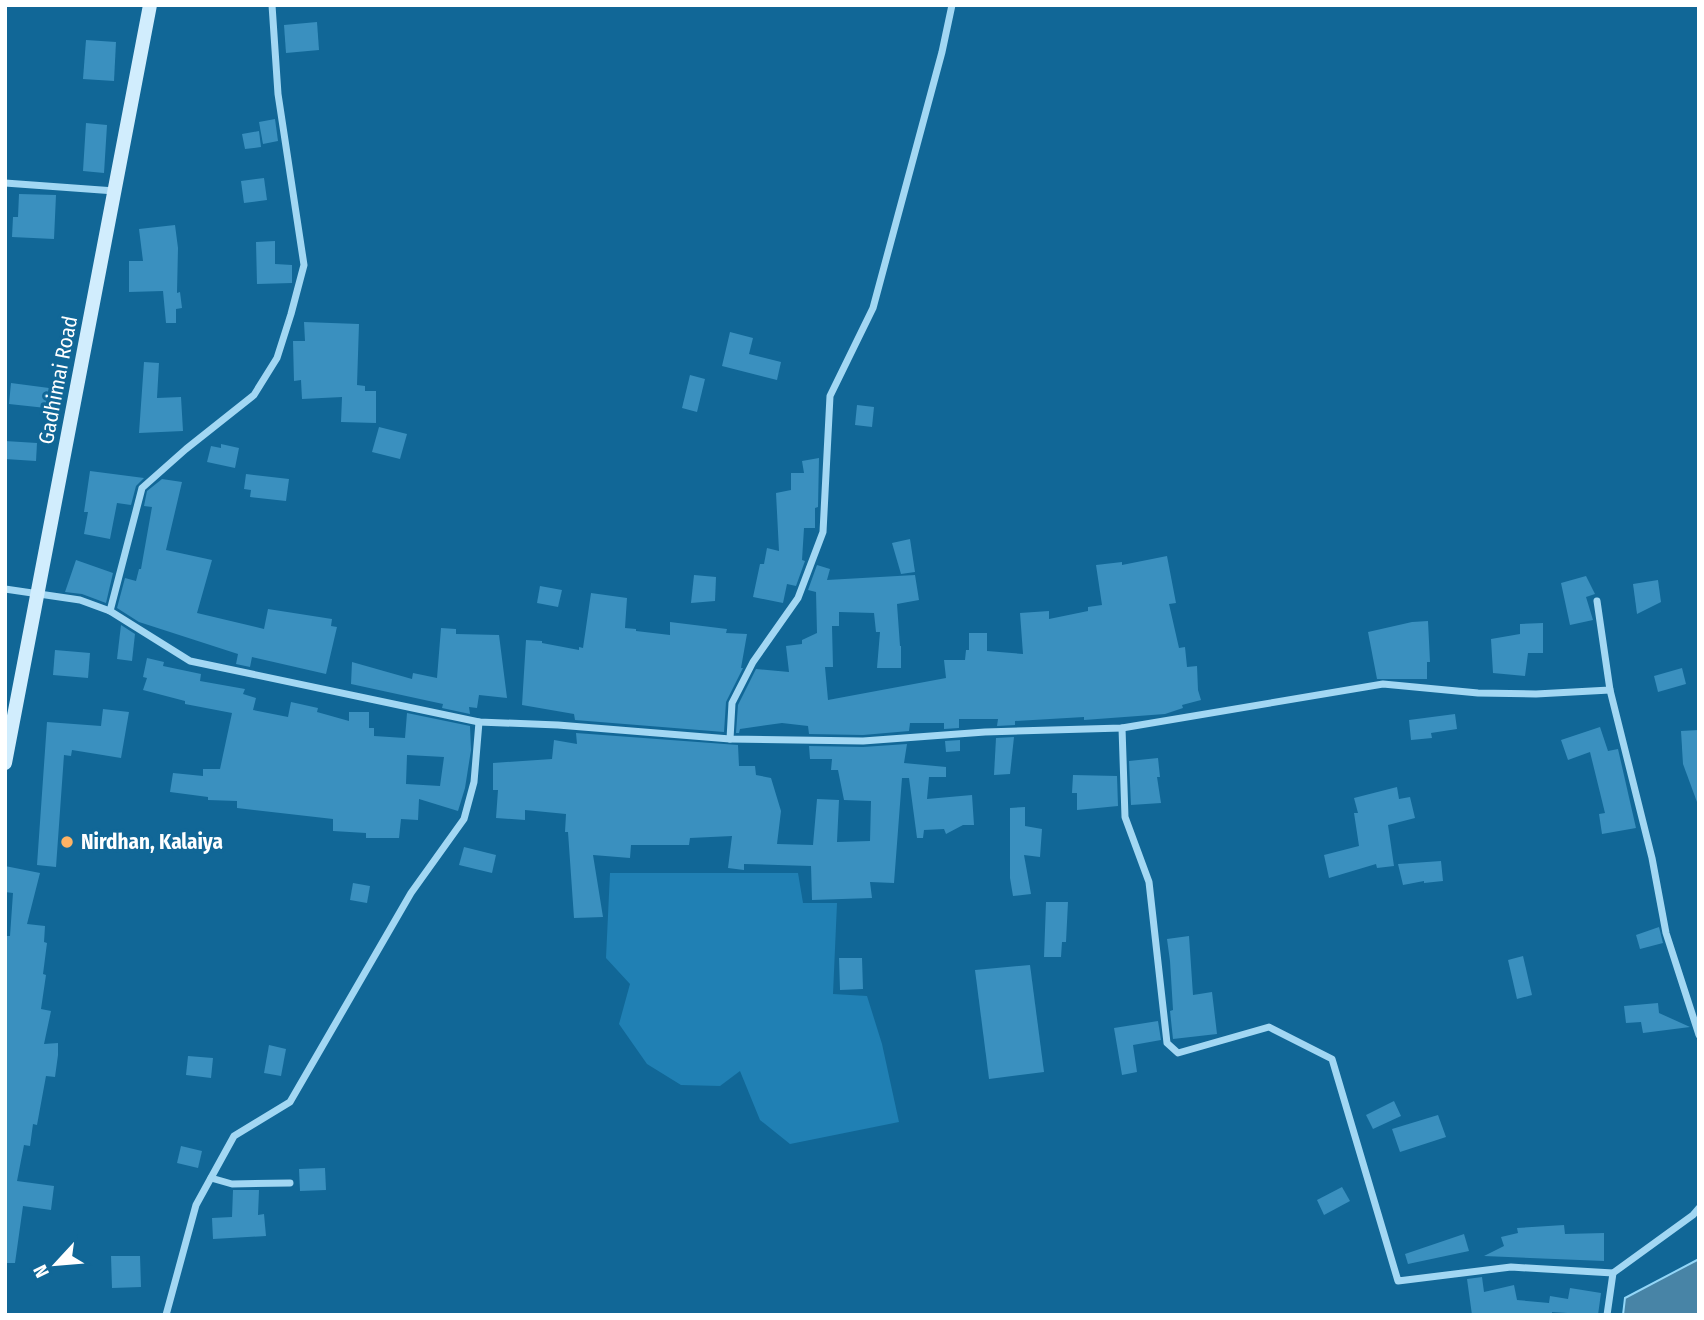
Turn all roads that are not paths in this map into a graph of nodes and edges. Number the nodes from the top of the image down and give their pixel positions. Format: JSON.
{"nodes":[{"id":1,"x":150,"y":5,"type":"edge"},
{"id":2,"x":272,"y":5,"type":"edge"},
{"id":3,"x":952,"y":5,"type":"edge"},
{"id":4,"x":5,"y":183,"type":"edge"},
{"id":5,"x":116,"y":191,"type":"junction"},
{"id":6,"x":5,"y":589,"type":"edge"},
{"id":7,"x":39,"y":593,"type":"junction"},
{"id":8,"x":1597,"y":601,"type":"dead end"},
{"id":9,"x":110,"y":611,"type":"junction"},
{"id":10,"x":1609,"y":690,"type":"junction"},
{"id":11,"x":479,"y":722,"type":"junction"},
{"id":12,"x":1122,"y":728,"type":"junction"},
{"id":13,"x":730,"y":739,"type":"junction"},
{"id":14,"x":5,"y":763,"type":"edge"},
{"id":15,"x":1699,"y":1035,"type":"edge"},
{"id":16,"x":211,"y":1178,"type":"junction"},
{"id":17,"x":290,"y":1183,"type":"dead end"},
{"id":18,"x":1699,"y":1208,"type":"edge"},
{"id":19,"x":1613,"y":1273,"type":"junction"},
{"id":20,"x":166,"y":1315,"type":"edge"},
{"id":21,"x":1607,"y":1315,"type":"edge"}],
"edges":[{"from":1,"to":5,"type":"street","name":"Gadhimai Road"},
{"from":2,"to":9,"type":"street"},
{"from":3,"to":13,"type":"street"},
{"from":4,"to":5,"type":"street"},
{"from":5,"to":7,"type":"street","name":"Gadhimai Road"},
{"from":6,"to":7,"type":"street"},
{"from":7,"to":9,"type":"street"},
{"from":7,"to":14,"type":"street","name":"Gadhimai Road"},
{"from":8,"to":10,"type":"street"},
{"from":9,"to":11,"type":"street"},
{"from":10,"to":12,"type":"street"},
{"from":10,"to":15,"type":"street"},
{"from":11,"to":13,"type":"street"},
{"from":11,"to":16,"type":"street"},
{"from":12,"to":13,"type":"street"},
{"from":12,"to":19,"type":"street"},
{"from":16,"to":17,"type":"street"},
{"from":16,"to":20,"type":"street"},
{"from":18,"to":19,"type":"street"},
{"from":19,"to":21,"type":"street"}]}
